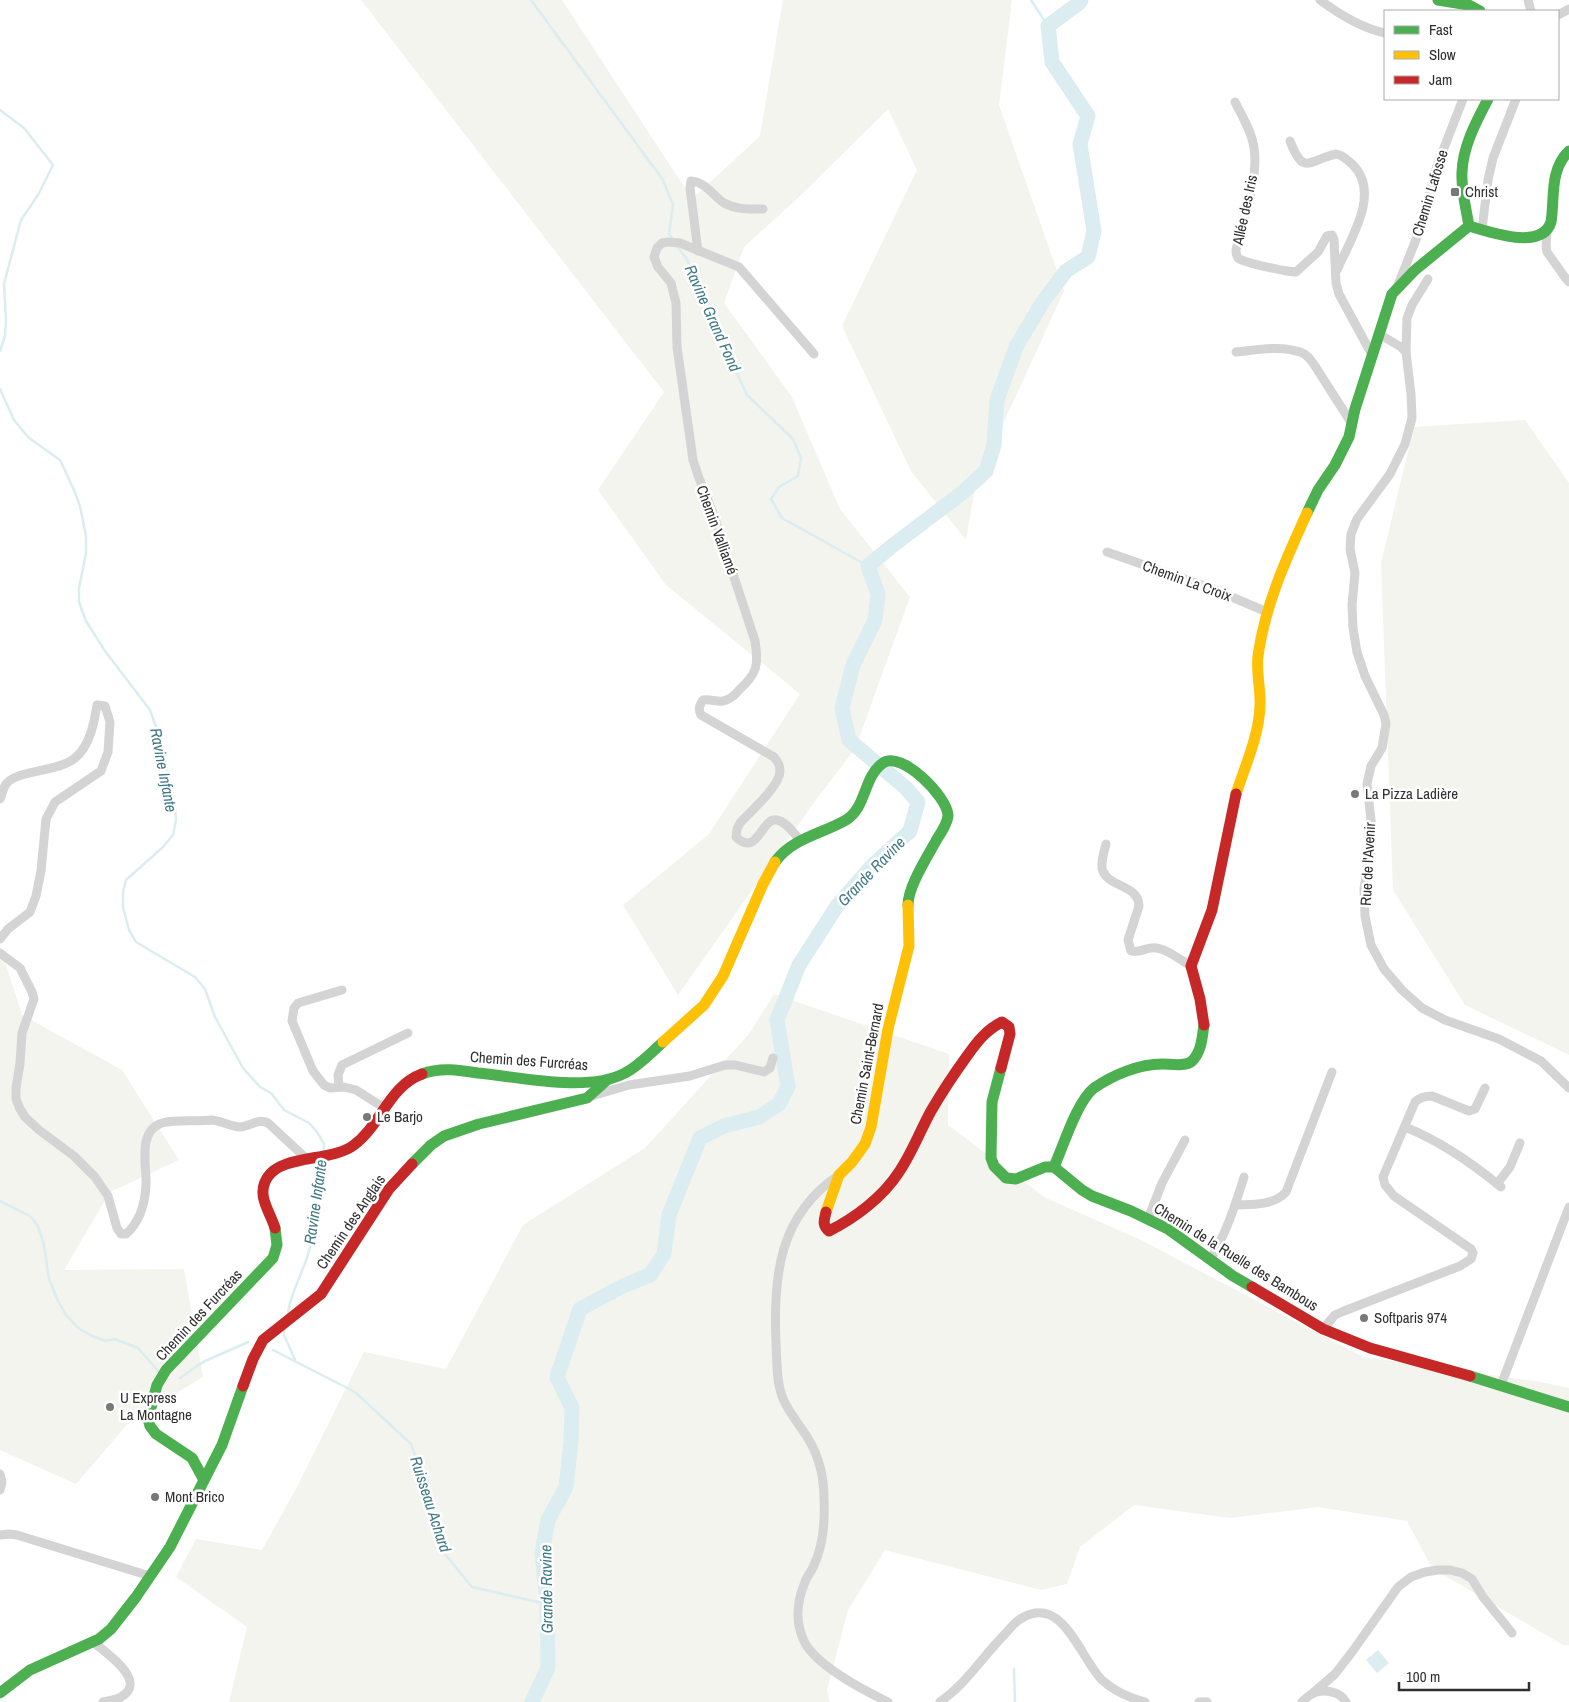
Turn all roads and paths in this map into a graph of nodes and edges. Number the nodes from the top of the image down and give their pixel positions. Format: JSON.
{"nodes":[{"id":1,"x":1320,"y":0,"type":"edge"},
{"id":2,"x":1438,"y":0,"type":"edge"},
{"id":3,"x":1478,"y":10,"type":"edge"},
{"id":4,"x":1384,"y":33,"type":"edge"},
{"id":5,"x":1463,"y":100,"type":"edge"},
{"id":6,"x":1487,"y":100,"type":"edge"},
{"id":7,"x":1516,"y":100,"type":"edge"},
{"id":8,"x":1235,"y":102,"type":"dead end"},
{"id":9,"x":1290,"y":141,"type":"dead end"},
{"id":10,"x":1569,"y":151,"type":"edge"},
{"id":11,"x":764,"y":209,"type":"dead end"},
{"id":12,"x":1469,"y":226,"type":"junction"},
{"id":13,"x":1482,"y":229,"type":"junction"},
{"id":14,"x":1547,"y":232,"type":"junction"},
{"id":15,"x":698,"y":251,"type":"junction"},
{"id":16,"x":1336,"y":273,"type":"junction"},
{"id":17,"x":1428,"y":279,"type":"dead end"},
{"id":18,"x":1569,"y":282,"type":"edge"},
{"id":19,"x":1397,"y":287,"type":"junction"},
{"id":20,"x":1378,"y":334,"type":"junction"},
{"id":21,"x":1236,"y":352,"type":"dead end"},
{"id":22,"x":1406,"y":352,"type":"junction"},
{"id":23,"x":814,"y":354,"type":"dead end"},
{"id":24,"x":1372,"y":354,"type":"junction"},
{"id":25,"x":1352,"y":424,"type":"junction"},
{"id":26,"x":1107,"y":552,"type":"dead end"},
{"id":27,"x":1266,"y":612,"type":"junction"},
{"id":28,"x":873,"y":773,"type":"joint"},
{"id":29,"x":0,"y":799,"type":"edge"},
{"id":30,"x":801,"y":841,"type":"junction"},
{"id":31,"x":1106,"y":844,"type":"dead end"},
{"id":32,"x":0,"y":939,"type":"edge"},
{"id":33,"x":0,"y":953,"type":"edge"},
{"id":34,"x":1191,"y":966,"type":"junction"},
{"id":35,"x":342,"y":990,"type":"dead end"},
{"id":36,"x":408,"y":1033,"type":"dead end"},
{"id":37,"x":772,"y":1058,"type":"dead end"},
{"id":38,"x":1332,"y":1072,"type":"dead end"},
{"id":39,"x":607,"y":1080,"type":"junction"},
{"id":40,"x":576,"y":1082,"type":"junction"},
{"id":41,"x":339,"y":1087,"type":"junction"},
{"id":42,"x":1485,"y":1088,"type":"dead end"},
{"id":43,"x":1569,"y":1088,"type":"edge"},
{"id":44,"x":587,"y":1098,"type":"junction"},
{"id":45,"x":386,"y":1106,"type":"junction"},
{"id":46,"x":1405,"y":1127,"type":"junction"},
{"id":47,"x":1185,"y":1140,"type":"dead end"},
{"id":48,"x":1520,"y":1143,"type":"dead end"},
{"id":49,"x":320,"y":1158,"type":"junction"},
{"id":50,"x":1054,"y":1167,"type":"junction"},
{"id":51,"x":840,"y":1175,"type":"junction"},
{"id":52,"x":1244,"y":1177,"type":"dead end"},
{"id":53,"x":1235,"y":1205,"type":"junction"},
{"id":54,"x":1569,"y":1207,"type":"edge"},
{"id":55,"x":1148,"y":1219,"type":"junction"},
{"id":56,"x":1210,"y":1260,"type":"junction"},
{"id":57,"x":1323,"y":1329,"type":"junction"},
{"id":58,"x":1501,"y":1385,"type":"junction"},
{"id":59,"x":1569,"y":1407,"type":"edge"},
{"id":60,"x":0,"y":1474,"type":"edge"},
{"id":61,"x":204,"y":1480,"type":"junction"},
{"id":62,"x":0,"y":1490,"type":"edge"},
{"id":63,"x":0,"y":1535,"type":"edge"},
{"id":64,"x":150,"y":1576,"type":"junction"},
{"id":65,"x":1512,"y":1634,"type":"dead end"},
{"id":66,"x":93,"y":1642,"type":"junction"},
{"id":67,"x":0,"y":1693,"type":"edge"},
{"id":68,"x":1313,"y":1693,"type":"junction"},
{"id":69,"x":876,"y":1699,"type":"edge"},
{"id":70,"x":103,"y":1702,"type":"edge"},
{"id":71,"x":888,"y":1702,"type":"edge"},
{"id":72,"x":940,"y":1702,"type":"edge"},
{"id":73,"x":1146,"y":1702,"type":"edge"},
{"id":74,"x":1199,"y":1702,"type":"edge"},
{"id":75,"x":1207,"y":1702,"type":"edge"},
{"id":76,"x":1302,"y":1702,"type":"edge"},
{"id":77,"x":1346,"y":1702,"type":"edge"}],
"edges":[{"from":1,"to":4,"type":"street"},
{"from":2,"to":3,"type":"street"},
{"from":5,"to":19,"type":"street","name":"Chemin Lafosse"},
{"from":6,"to":12,"type":"street"},
{"from":7,"to":13,"type":"street"},
{"from":8,"to":16,"type":"street","name":"Allée des Iris"},
{"from":9,"to":16,"type":"street"},
{"from":10,"to":14,"type":"street"},
{"from":11,"to":15,"type":"street"},
{"from":12,"to":13,"type":"street"},
{"from":12,"to":19,"type":"street"},
{"from":13,"to":14,"type":"street"},
{"from":14,"to":18,"type":"street"},
{"from":15,"to":23,"type":"street","name":"Chemin Valliamé"},
{"from":15,"to":30,"type":"street","name":"Chemin Valliamé"},
{"from":16,"to":24,"type":"street","name":"Allée des Iris"},
{"from":17,"to":22,"type":"street","name":"Rue de l'Avenir"},
{"from":19,"to":20,"type":"street"},
{"from":20,"to":22,"type":"street"},
{"from":20,"to":24,"type":"street"},
{"from":21,"to":25,"type":"street"},
{"from":22,"to":43,"type":"street","name":"Rue de l'Avenir"},
{"from":24,"to":25,"type":"street"},
{"from":25,"to":27,"type":"street"},
{"from":26,"to":27,"type":"street","name":"Chemin La Croix"},
{"from":27,"to":34,"type":"street"},
{"from":28,"to":30,"type":"street","name":"Chemin des Furcréas"},
{"from":28,"to":51,"type":"street","name":"Chemin Saint-Bernard"},
{"from":29,"to":32,"type":"street"},
{"from":30,"to":39,"type":"street","name":"Chemin des Furcréas"},
{"from":31,"to":34,"type":"street"},
{"from":33,"to":49,"type":"street"},
{"from":34,"to":50,"type":"street"},
{"from":35,"to":41,"type":"street"},
{"from":36,"to":41,"type":"street"},
{"from":37,"to":44,"type":"street","name":"Chemin des Anglais"},
{"from":38,"to":53,"type":"street"},
{"from":39,"to":40,"type":"street","name":"Chemin des Furcréas"},
{"from":39,"to":44,"type":"street","name":"Chemin des Anglais"},
{"from":40,"to":44,"type":"street"},
{"from":40,"to":45,"type":"street","name":"Chemin des Furcréas"},
{"from":41,"to":45,"type":"street"},
{"from":42,"to":46,"type":"street"},
{"from":44,"to":61,"type":"street","name":"Chemin des Anglais"},
{"from":45,"to":49,"type":"street","name":"Chemin des Furcréas"},
{"from":46,"to":48,"type":"street"},
{"from":46,"to":57,"type":"street"},
{"from":47,"to":55,"type":"street"},
{"from":49,"to":61,"type":"street","name":"Chemin des Furcréas"},
{"from":50,"to":51,"type":"street"},
{"from":50,"to":55,"type":"street","name":"Chemin de la Ruelle des Bambous"},
{"from":51,"to":69,"type":"street","name":"Chemin Saint-Bernard"},
{"from":52,"to":53,"type":"street"},
{"from":53,"to":56,"type":"street"},
{"from":54,"to":58,"type":"street"},
{"from":55,"to":56,"type":"street","name":"Chemin de la Ruelle des Bambous"},
{"from":56,"to":57,"type":"street","name":"Chemin de la Ruelle des Bambous"},
{"from":57,"to":58,"type":"street","name":"Chemin de la Ruelle des Bambous"},
{"from":58,"to":59,"type":"street","name":"Chemin de la Ruelle des Bambous"},
{"from":60,"to":62,"type":"street"},
{"from":61,"to":64,"type":"street"},
{"from":63,"to":64,"type":"street"},
{"from":64,"to":66,"type":"street"},
{"from":65,"to":68,"type":"street"},
{"from":66,"to":67,"type":"street"},
{"from":66,"to":70,"type":"street"},
{"from":68,"to":76,"type":"street"},
{"from":68,"to":77,"type":"street"},
{"from":69,"to":71,"type":"street","name":"Chemin Saint-Bernard"},
{"from":72,"to":73,"type":"street"},
{"from":74,"to":75,"type":"street"}]}
